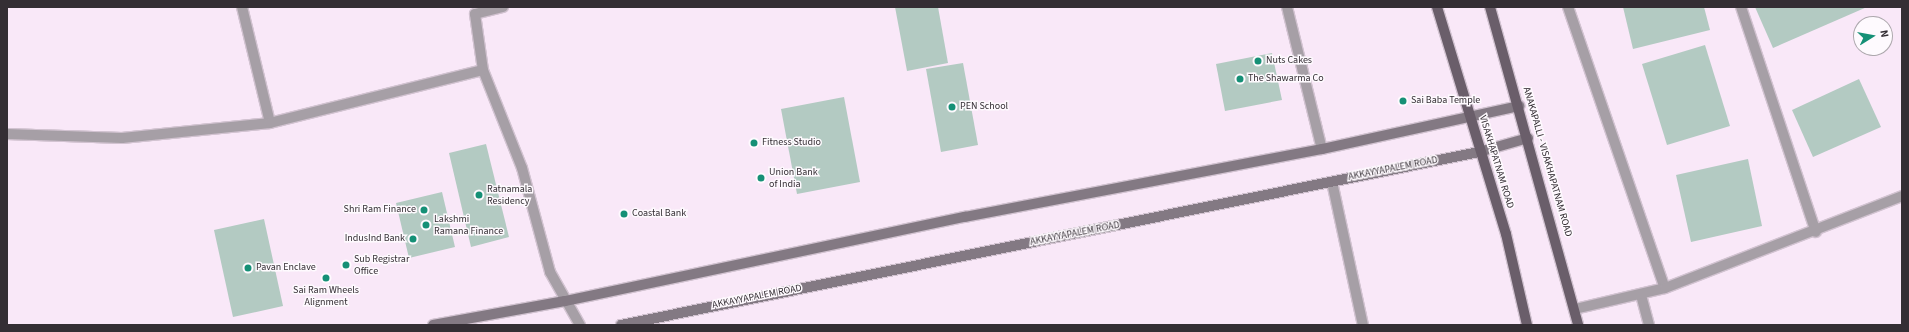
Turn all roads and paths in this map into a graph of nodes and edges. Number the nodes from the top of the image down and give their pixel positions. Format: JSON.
{"nodes":[{"id":1,"x":242,"y":7,"type":"edge"},
{"id":2,"x":503,"y":7,"type":"edge"},
{"id":3,"x":1287,"y":7,"type":"edge"},
{"id":4,"x":1437,"y":7,"type":"edge"},
{"id":5,"x":1490,"y":7,"type":"edge"},
{"id":6,"x":1568,"y":7,"type":"edge"},
{"id":7,"x":1741,"y":7,"type":"edge"},
{"id":8,"x":474,"y":10,"type":"edge"},
{"id":9,"x":483,"y":70,"type":"junction"},
{"id":10,"x":1519,"y":106,"type":"junction"},
{"id":11,"x":1470,"y":118,"type":"junction"},
{"id":12,"x":270,"y":123,"type":"junction"},
{"id":13,"x":7,"y":134,"type":"edge"},
{"id":14,"x":1528,"y":138,"type":"junction"},
{"id":15,"x":1322,"y":149,"type":"junction"},
{"id":16,"x":1479,"y":152,"type":"junction"},
{"id":17,"x":1332,"y":182,"type":"junction"},
{"id":18,"x":1902,"y":196,"type":"edge"},
{"id":19,"x":1816,"y":232,"type":"junction"},
{"id":20,"x":1665,"y":288,"type":"junction"},
{"id":21,"x":1641,"y":295,"type":"junction"},
{"id":22,"x":565,"y":301,"type":"junction"},
{"id":23,"x":1575,"y":309,"type":"junction"},
{"id":24,"x":433,"y":325,"type":"edge"},
{"id":25,"x":580,"y":325,"type":"edge"},
{"id":26,"x":621,"y":325,"type":"edge"},
{"id":27,"x":1363,"y":325,"type":"edge"},
{"id":28,"x":1527,"y":325,"type":"edge"},
{"id":29,"x":1578,"y":325,"type":"edge"},
{"id":30,"x":1649,"y":325,"type":"edge"}],
"edges":[{"from":1,"to":12,"type":"street"},
{"from":2,"to":8,"type":"street"},
{"from":3,"to":15,"type":"street"},
{"from":4,"to":11,"type":"main road","name":"VISAKHAPATNAM ROAD"},
{"from":5,"to":10,"type":"main road","name":"ANAKAPALLI - VISAKHAPATNAM ROAD"},
{"from":6,"to":20,"type":"street"},
{"from":7,"to":19,"type":"street"},
{"from":8,"to":9,"type":"street"},
{"from":9,"to":12,"type":"street"},
{"from":9,"to":22,"type":"street"},
{"from":10,"to":11,"type":"main road"},
{"from":10,"to":14,"type":"main road","name":"ANAKAPALLI - VISAKHAPATNAM ROAD"},
{"from":11,"to":15,"type":"main road"},
{"from":11,"to":16,"type":"main road","name":"VISAKHAPATNAM ROAD"},
{"from":12,"to":13,"type":"street"},
{"from":14,"to":16,"type":"main road","name":"AKKAYYAPALEM ROAD"},
{"from":14,"to":23,"type":"main road","name":"ANAKAPALLI - VISAKHAPATNAM ROAD"},
{"from":15,"to":22,"type":"main road"},
{"from":16,"to":17,"type":"main road","name":"AKKAYYAPALEM ROAD"},
{"from":16,"to":28,"type":"main road","name":"VISAKHAPATNAM ROAD"},
{"from":17,"to":26,"type":"main road","name":"AKKAYYAPALEM ROAD"},
{"from":17,"to":27,"type":"street"},
{"from":18,"to":19,"type":"street"},
{"from":19,"to":20,"type":"street"},
{"from":20,"to":21,"type":"street"},
{"from":21,"to":23,"type":"street"},
{"from":21,"to":30,"type":"street"},
{"from":22,"to":24,"type":"main road"},
{"from":22,"to":25,"type":"street"},
{"from":23,"to":29,"type":"main road","name":"ANAKAPALLI - VISAKHAPATNAM ROAD"}]}
